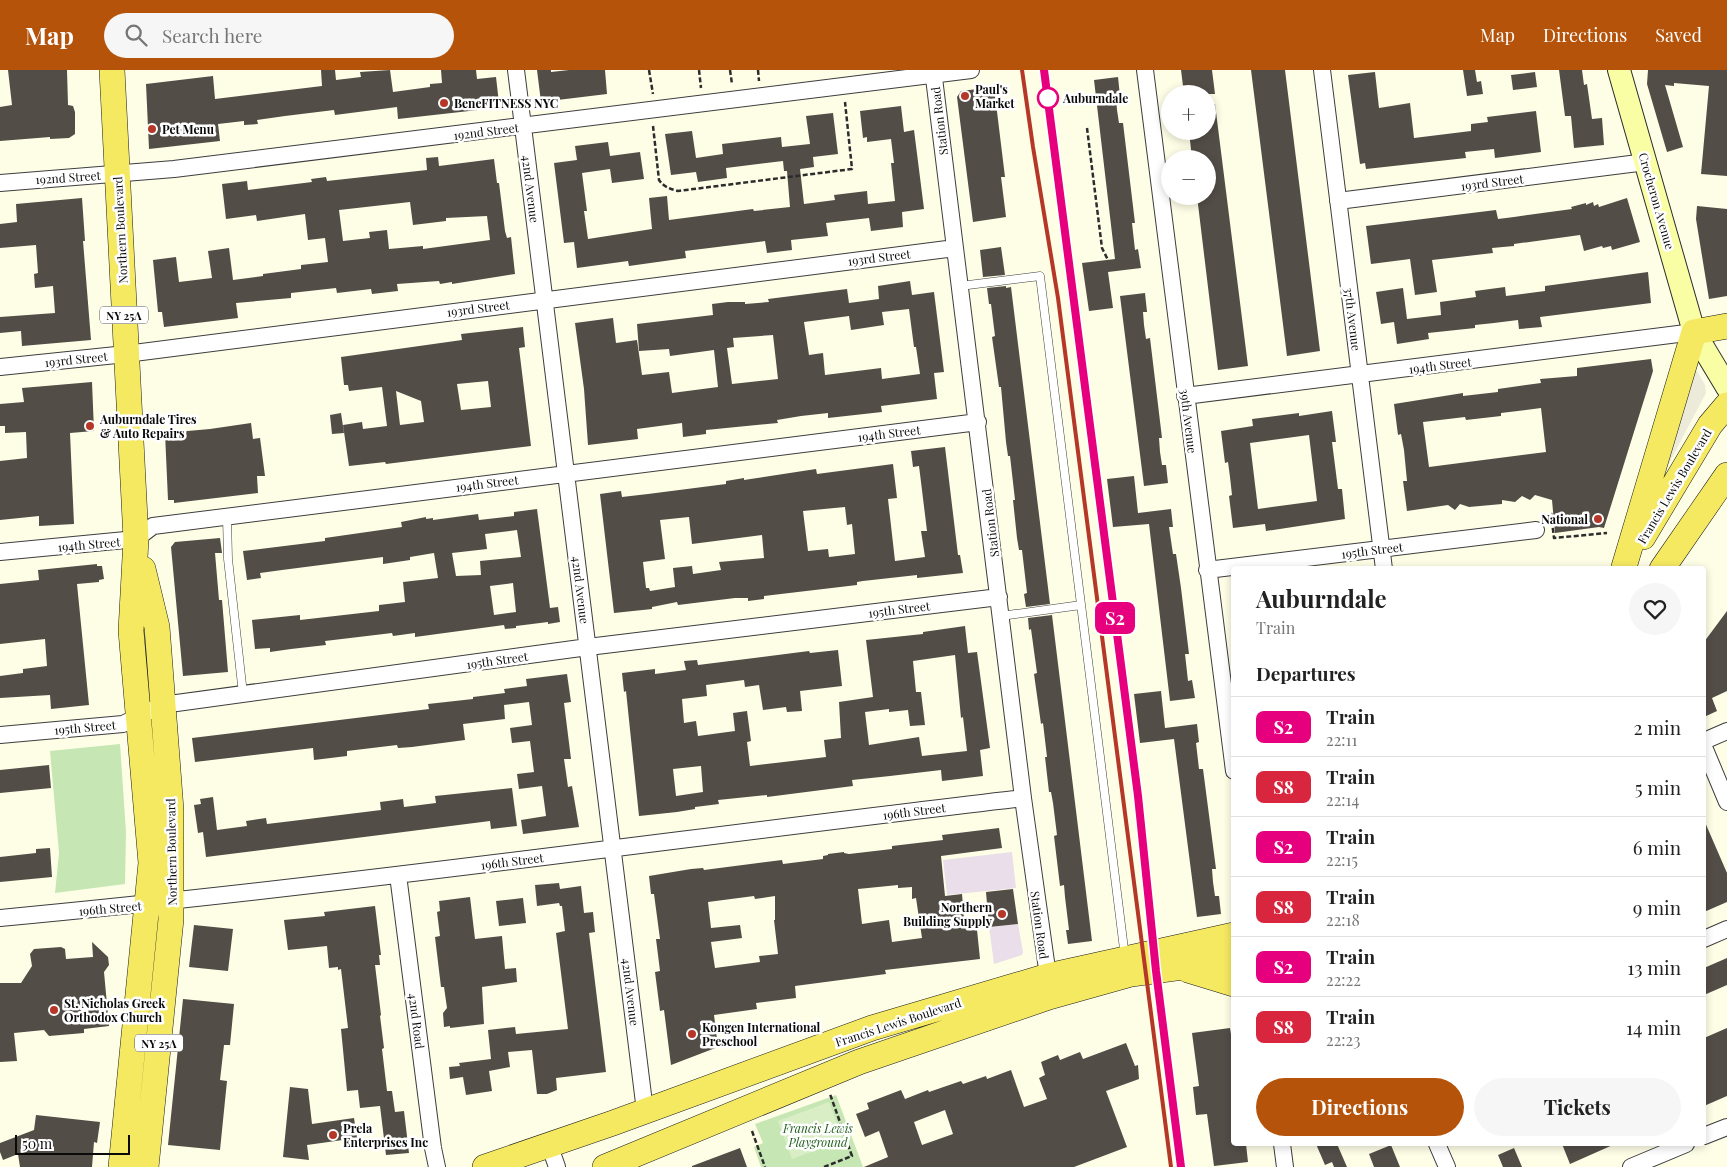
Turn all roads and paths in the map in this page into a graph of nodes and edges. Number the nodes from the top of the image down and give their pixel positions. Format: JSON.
{"nodes":[{"id":1,"x":112,"y":70,"type":"edge"},
{"id":2,"x":516,"y":70,"type":"edge"},
{"id":3,"x":649,"y":70,"type":"edge"},
{"id":4,"x":699,"y":70,"type":"edge"},
{"id":5,"x":730,"y":70,"type":"edge"},
{"id":6,"x":758,"y":70,"type":"edge"},
{"id":7,"x":971,"y":70,"type":"edge"},
{"id":8,"x":1145,"y":70,"type":"edge"},
{"id":9,"x":1322,"y":70,"type":"edge"},
{"id":10,"x":1619,"y":70,"type":"edge"},
{"id":11,"x":933,"y":72,"type":"edge"},
{"id":12,"x":759,"y":81,"type":"dead end"},
{"id":13,"x":732,"y":84,"type":"dead end"},
{"id":14,"x":701,"y":88,"type":"dead end"},
{"id":15,"x":653,"y":94,"type":"dead end"},
{"id":16,"x":845,"y":102,"type":"dead end"},
{"id":17,"x":523,"y":126,"type":"junction"},
{"id":18,"x":653,"y":126,"type":"dead end"},
{"id":19,"x":1087,"y":128,"type":"dead end"},
{"id":20,"x":1646,"y":162,"type":"junction"},
{"id":21,"x":117,"y":173,"type":"junction"},
{"id":22,"x":0,"y":182,"type":"edge"},
{"id":23,"x":1338,"y":201,"type":"junction"},
{"id":24,"x":955,"y":248,"type":"junction"},
{"id":25,"x":1108,"y":260,"type":"dead end"},
{"id":26,"x":960,"y":286,"type":"junction"},
{"id":27,"x":545,"y":299,"type":"junction"},
{"id":28,"x":1727,"y":326,"type":"edge"},
{"id":29,"x":1694,"y":332,"type":"junction"},
{"id":30,"x":126,"y":354,"type":"junction"},
{"id":31,"x":0,"y":366,"type":"edge"},
{"id":32,"x":1360,"y":375,"type":"junction"},
{"id":33,"x":1727,"y":387,"type":"edge"},
{"id":34,"x":1186,"y":396,"type":"junction"},
{"id":35,"x":1727,"y":405,"type":"edge"},
{"id":36,"x":978,"y":422,"type":"junction"},
{"id":37,"x":566,"y":473,"type":"junction"},
{"id":38,"x":1727,"y":475,"type":"edge"},
{"id":39,"x":1552,"y":513,"type":"dead end"},
{"id":40,"x":227,"y":516,"type":"junction"},
{"id":41,"x":1536,"y":530,"type":"dead end"},
{"id":42,"x":1608,"y":533,"type":"dead end"},
{"id":43,"x":136,"y":539,"type":"junction"},
{"id":44,"x":1381,"y":549,"type":"junction"},
{"id":45,"x":0,"y":552,"type":"edge"},
{"id":46,"x":1240,"y":566,"type":"edge"},
{"id":47,"x":1384,"y":566,"type":"edge"},
{"id":48,"x":1625,"y":566,"type":"edge"},
{"id":49,"x":1625,"y":566,"type":"edge"},
{"id":50,"x":1664,"y":566,"type":"edge"},
{"id":51,"x":1231,"y":567,"type":"edge"},
{"id":52,"x":1207,"y":570,"type":"junction"},
{"id":53,"x":999,"y":597,"type":"junction"},
{"id":54,"x":1081,"y":605,"type":"junction"},
{"id":55,"x":1001,"y":616,"type":"junction"},
{"id":56,"x":588,"y":647,"type":"junction"},
{"id":57,"x":243,"y":694,"type":"junction"},
{"id":58,"x":162,"y":705,"type":"junction"},
{"id":59,"x":139,"y":715,"type":"junction"},
{"id":60,"x":1727,"y":730,"type":"edge"},
{"id":61,"x":0,"y":735,"type":"edge"},
{"id":62,"x":1706,"y":740,"type":"edge"},
{"id":63,"x":1231,"y":749,"type":"edge"},
{"id":64,"x":1706,"y":753,"type":"edge"},
{"id":65,"x":1024,"y":798,"type":"junction"},
{"id":66,"x":1727,"y":802,"type":"edge"},
{"id":67,"x":613,"y":849,"type":"junction"},
{"id":68,"x":398,"y":875,"type":"junction"},
{"id":69,"x":146,"y":905,"type":"junction"},
{"id":70,"x":171,"y":910,"type":"junction"},
{"id":71,"x":0,"y":918,"type":"edge"},
{"id":72,"x":1727,"y":929,"type":"edge"},
{"id":73,"x":1231,"y":936,"type":"edge"},
{"id":74,"x":1706,"y":938,"type":"edge"},
{"id":75,"x":1125,"y":958,"type":"junction"},
{"id":76,"x":1231,"y":960,"type":"edge"},
{"id":77,"x":1180,"y":968,"type":"junction"},
{"id":78,"x":1048,"y":976,"type":"junction"},
{"id":79,"x":1231,"y":983,"type":"edge"},
{"id":80,"x":828,"y":1088,"type":"dead end"},
{"id":81,"x":645,"y":1111,"type":"junction"},
{"id":82,"x":1727,"y":1127,"type":"edge"},
{"id":83,"x":752,"y":1131,"type":"dead end"},
{"id":84,"x":1706,"y":1135,"type":"edge"},
{"id":85,"x":1282,"y":1146,"type":"edge"},
{"id":86,"x":1438,"y":1146,"type":"edge"},
{"id":87,"x":1681,"y":1146,"type":"edge"},
{"id":88,"x":553,"y":1156,"type":"edge"},
{"id":89,"x":523,"y":1161,"type":"edge"},
{"id":90,"x":121,"y":1167,"type":"edge"},
{"id":91,"x":146,"y":1167,"type":"edge"},
{"id":92,"x":438,"y":1167,"type":"edge"},
{"id":93,"x":485,"y":1167,"type":"edge"},
{"id":94,"x":604,"y":1167,"type":"edge"},
{"id":95,"x":766,"y":1167,"type":"edge"},
{"id":96,"x":824,"y":1167,"type":"edge"},
{"id":97,"x":1285,"y":1167,"type":"edge"},
{"id":98,"x":1447,"y":1167,"type":"edge"},
{"id":99,"x":1631,"y":1167,"type":"edge"}],
"edges":[{"from":1,"to":21,"type":"main road","name":"Northern Boulevard","number":"NY 25A"},
{"from":2,"to":17,"type":"street","name":"42nd Avenue"},
{"from":3,"to":15,"type":"path"},
{"from":4,"to":14,"type":"path"},
{"from":5,"to":13,"type":"path"},
{"from":6,"to":12,"type":"path"},
{"from":7,"to":11,"type":"street","name":"192nd Street"},
{"from":8,"to":34,"type":"street","name":"39th Avenue"},
{"from":9,"to":23,"type":"street","name":"37th Avenue"},
{"from":10,"to":20,"type":"street","name":"Crocheron Avenue"},
{"from":11,"to":17,"type":"street","name":"192nd Street"},
{"from":11,"to":24,"type":"street","name":"Station Road"},
{"from":16,"to":18,"type":"path"},
{"from":17,"to":21,"type":"street","name":"192nd Street"},
{"from":17,"to":27,"type":"street","name":"42nd Avenue"},
{"from":19,"to":25,"type":"path"},
{"from":20,"to":23,"type":"street","name":"193rd Street"},
{"from":20,"to":29,"type":"street","name":"Crocheron Avenue"},
{"from":21,"to":22,"type":"street","name":"192nd Street"},
{"from":21,"to":30,"type":"main road","name":"Northern Boulevard","number":"NY 25A"},
{"from":23,"to":32,"type":"street","name":"37th Avenue"},
{"from":24,"to":26,"type":"street","name":"Station Road"},
{"from":24,"to":27,"type":"street","name":"193rd Street"},
{"from":26,"to":36,"type":"street","name":"Station Road"},
{"from":26,"to":54,"type":"lane"},
{"from":27,"to":30,"type":"street","name":"193rd Street"},
{"from":27,"to":37,"type":"street","name":"42nd Avenue"},
{"from":28,"to":29,"type":"main road"},
{"from":29,"to":32,"type":"street","name":"194th Street"},
{"from":29,"to":33,"type":"street","name":"Crocheron Avenue"},
{"from":29,"to":48,"type":"main road"},
{"from":30,"to":31,"type":"street","name":"193rd Street"},
{"from":30,"to":43,"type":"main road","name":"Northern Boulevard","number":"NY 25A"},
{"from":32,"to":34,"type":"street","name":"194th Street"},
{"from":32,"to":44,"type":"street","name":"37th Avenue"},
{"from":34,"to":52,"type":"street","name":"39th Avenue"},
{"from":35,"to":49,"type":"main road","name":"Francis Lewis Boulevard"},
{"from":36,"to":37,"type":"street","name":"194th Street"},
{"from":36,"to":53,"type":"street","name":"Station Road"},
{"from":37,"to":40,"type":"street","name":"194th Street"},
{"from":37,"to":56,"type":"street","name":"42nd Avenue"},
{"from":38,"to":50,"type":"main road"},
{"from":39,"to":42,"type":"path"},
{"from":40,"to":43,"type":"street","name":"194th Street"},
{"from":40,"to":57,"type":"lane"},
{"from":41,"to":44,"type":"street","name":"195th Street"},
{"from":43,"to":45,"type":"street","name":"194th Street"},
{"from":43,"to":58,"type":"main road","name":"Northern Boulevard","number":"NY 25A"},
{"from":43,"to":59,"type":"main road","name":"Northern Boulevard","number":"NY 25A"},
{"from":44,"to":46,"type":"street","name":"195th Street"},
{"from":44,"to":47,"type":"street","name":"37th Avenue"},
{"from":51,"to":52,"type":"street","name":"195th Street"},
{"from":52,"to":63,"type":"street","name":"39th Avenue"},
{"from":53,"to":55,"type":"street","name":"Station Road"},
{"from":53,"to":56,"type":"street","name":"195th Street"},
{"from":54,"to":55,"type":"lane"},
{"from":54,"to":75,"type":"lane"},
{"from":55,"to":65,"type":"street","name":"Station Road"},
{"from":56,"to":57,"type":"street","name":"195th Street"},
{"from":56,"to":67,"type":"street","name":"42nd Avenue"},
{"from":57,"to":58,"type":"street","name":"195th Street"},
{"from":58,"to":59,"type":"street","name":"195th Street"},
{"from":58,"to":70,"type":"main road","name":"Northern Boulevard","number":"NY 25A"},
{"from":59,"to":61,"type":"street","name":"195th Street"},
{"from":59,"to":69,"type":"main road","name":"Northern Boulevard","number":"NY 25A"},
{"from":60,"to":62,"type":"street"},
{"from":64,"to":66,"type":"street"},
{"from":65,"to":67,"type":"street","name":"196th Street"},
{"from":65,"to":78,"type":"street","name":"Station Road"},
{"from":67,"to":68,"type":"street","name":"196th Street"},
{"from":67,"to":81,"type":"street","name":"42nd Avenue"},
{"from":68,"to":70,"type":"street","name":"196th Street"},
{"from":68,"to":92,"type":"street","name":"42nd Road"},
{"from":69,"to":70,"type":"street","name":"196th Street"},
{"from":69,"to":71,"type":"street","name":"196th Street"},
{"from":69,"to":90,"type":"main road","name":"Northern Boulevard","number":"NY 25A"},
{"from":70,"to":91,"type":"main road","name":"Northern Boulevard","number":"NY 25A"},
{"from":72,"to":74,"type":"street"},
{"from":73,"to":75,"type":"main road","name":"Francis Lewis Boulevard"},
{"from":75,"to":78,"type":"main road","name":"Francis Lewis Boulevard"},
{"from":76,"to":77,"type":"main road","name":"Francis Lewis Boulevard"},
{"from":77,"to":79,"type":"main road"},
{"from":77,"to":94,"type":"main road","name":"Francis Lewis Boulevard"},
{"from":78,"to":81,"type":"main road","name":"Francis Lewis Boulevard"},
{"from":80,"to":96,"type":"path"},
{"from":81,"to":88,"type":"main road","name":"Francis Lewis Boulevard"},
{"from":82,"to":84,"type":"street"},
{"from":83,"to":95,"type":"path"},
{"from":85,"to":97,"type":"street"},
{"from":86,"to":98,"type":"street"},
{"from":87,"to":99,"type":"street"},
{"from":88,"to":89,"type":"main road","name":"Francis Lewis Boulevard"},
{"from":89,"to":93,"type":"main road","name":"Francis Lewis Boulevard"}]}
